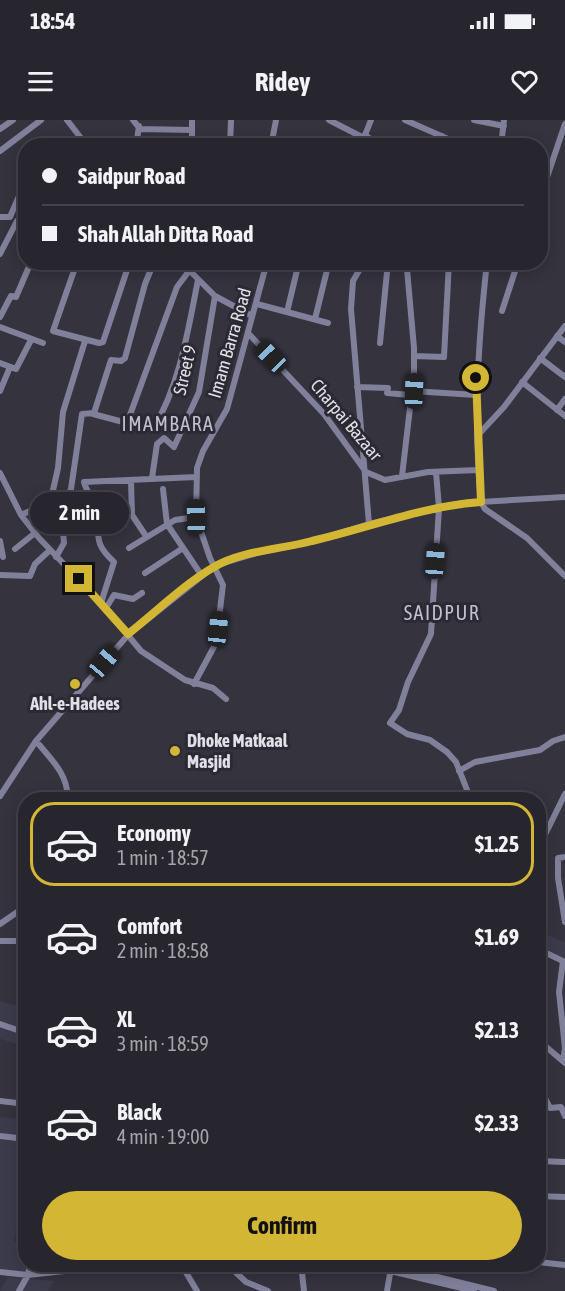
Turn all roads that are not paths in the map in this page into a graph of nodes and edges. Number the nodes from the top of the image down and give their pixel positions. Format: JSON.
{"nodes":[{"id":1,"x":13,"y":120,"type":"edge"},
{"id":2,"x":41,"y":120,"type":"edge"},
{"id":3,"x":66,"y":120,"type":"edge"},
{"id":4,"x":133,"y":120,"type":"edge"},
{"id":5,"x":138,"y":120,"type":"edge"},
{"id":6,"x":164,"y":120,"type":"edge"},
{"id":7,"x":192,"y":120,"type":"edge"},
{"id":8,"x":231,"y":120,"type":"edge"},
{"id":9,"x":276,"y":120,"type":"edge"},
{"id":10,"x":328,"y":120,"type":"edge"},
{"id":11,"x":371,"y":120,"type":"edge"},
{"id":12,"x":405,"y":120,"type":"edge"},
{"id":13,"x":474,"y":120,"type":"edge"},
{"id":14,"x":504,"y":123,"type":"edge"},
{"id":15,"x":565,"y":124,"type":"edge"},
{"id":16,"x":0,"y":129,"type":"edge"},
{"id":17,"x":140,"y":129,"type":"junction"},
{"id":18,"x":165,"y":130,"type":"junction"},
{"id":19,"x":192,"y":130,"type":"junction"},
{"id":20,"x":365,"y":135,"type":"junction"},
{"id":21,"x":442,"y":136,"type":"joint"},
{"id":22,"x":81,"y":138,"type":"edge"},
{"id":23,"x":138,"y":138,"type":"edge"},
{"id":24,"x":192,"y":138,"type":"edge"},
{"id":25,"x":230,"y":138,"type":"edge"},
{"id":26,"x":273,"y":138,"type":"edge"},
{"id":27,"x":369,"y":138,"type":"edge"},
{"id":28,"x":446,"y":138,"type":"edge"},
{"id":29,"x":502,"y":138,"type":"edge"},
{"id":30,"x":0,"y":151,"type":"edge"},
{"id":31,"x":548,"y":174,"type":"edge"},
{"id":32,"x":18,"y":197,"type":"edge"},
{"id":33,"x":1,"y":217,"type":"edge"},
{"id":34,"x":17,"y":221,"type":"dead end"},
{"id":35,"x":0,"y":254,"type":"edge"},
{"id":36,"x":28,"y":270,"type":"edge"},
{"id":37,"x":74,"y":270,"type":"edge"},
{"id":38,"x":127,"y":270,"type":"edge"},
{"id":39,"x":151,"y":270,"type":"edge"},
{"id":40,"x":265,"y":270,"type":"edge"},
{"id":41,"x":297,"y":270,"type":"edge"},
{"id":42,"x":327,"y":270,"type":"edge"},
{"id":43,"x":360,"y":270,"type":"edge"},
{"id":44,"x":387,"y":270,"type":"edge"},
{"id":45,"x":407,"y":270,"type":"edge"},
{"id":46,"x":449,"y":270,"type":"edge"},
{"id":47,"x":486,"y":270,"type":"edge"},
{"id":48,"x":515,"y":270,"type":"edge"},
{"id":49,"x":189,"y":271,"type":"joint"},
{"id":50,"x":198,"y":280,"type":"junction"},
{"id":51,"x":215,"y":296,"type":"junction"},
{"id":52,"x":257,"y":304,"type":"junction"},
{"id":53,"x":501,"y":311,"type":"dead end"},
{"id":54,"x":287,"y":312,"type":"junction"},
{"id":55,"x":252,"y":316,"type":"junction"},
{"id":56,"x":0,"y":317,"type":"edge"},
{"id":57,"x":315,"y":319,"type":"junction"},
{"id":58,"x":328,"y":323,"type":"dead end"},
{"id":59,"x":565,"y":326,"type":"edge"},
{"id":60,"x":0,"y":327,"type":"edge"},
{"id":61,"x":248,"y":333,"type":"junction"},
{"id":62,"x":557,"y":336,"type":"junction"},
{"id":63,"x":31,"y":340,"type":"junction"},
{"id":64,"x":85,"y":342,"type":"junction"},
{"id":65,"x":565,"y":342,"type":"edge"},
{"id":66,"x":43,"y":343,"type":"dead end"},
{"id":67,"x":380,"y":343,"type":"dead end"},
{"id":68,"x":414,"y":356,"type":"junction"},
{"id":69,"x":540,"y":358,"type":"junction"},
{"id":70,"x":0,"y":363,"type":"edge"},
{"id":71,"x":10,"y":367,"type":"junction"},
{"id":72,"x":565,"y":377,"type":"edge"},
{"id":73,"x":522,"y":382,"type":"junction"},
{"id":74,"x":357,"y":387,"type":"junction"},
{"id":75,"x":0,"y":392,"type":"edge"},
{"id":76,"x":412,"y":393,"type":"junction"},
{"id":77,"x":476,"y":395,"type":"junction"},
{"id":78,"x":565,"y":399,"type":"edge"},
{"id":79,"x":557,"y":410,"type":"junction"},
{"id":80,"x":93,"y":414,"type":"junction"},
{"id":81,"x":565,"y":416,"type":"edge"},
{"id":82,"x":125,"y":423,"type":"junction"},
{"id":83,"x":478,"y":434,"type":"junction"},
{"id":84,"x":478,"y":470,"type":"junction"},
{"id":85,"x":366,"y":472,"type":"junction"},
{"id":86,"x":436,"y":472,"type":"junction"},
{"id":87,"x":0,"y":473,"type":"edge"},
{"id":88,"x":402,"y":476,"type":"junction"},
{"id":89,"x":196,"y":477,"type":"junction"},
{"id":90,"x":152,"y":478,"type":"junction"},
{"id":91,"x":131,"y":480,"type":"junction"},
{"id":92,"x":163,"y":489,"type":"dead end"},
{"id":93,"x":0,"y":492,"type":"edge"},
{"id":94,"x":9,"y":492,"type":"junction"},
{"id":95,"x":60,"y":496,"type":"junction"},
{"id":96,"x":565,"y":497,"type":"edge"},
{"id":97,"x":51,"y":500,"type":"junction"},
{"id":98,"x":481,"y":502,"type":"junction"},
{"id":99,"x":439,"y":508,"type":"junction"},
{"id":100,"x":132,"y":509,"type":"junction"},
{"id":101,"x":96,"y":511,"type":"junction"},
{"id":102,"x":21,"y":515,"type":"junction"},
{"id":103,"x":196,"y":517,"type":"junction"},
{"id":104,"x":167,"y":524,"type":"junction"},
{"id":105,"x":369,"y":524,"type":"junction"},
{"id":106,"x":35,"y":533,"type":"junction"},
{"id":107,"x":146,"y":536,"type":"junction"},
{"id":108,"x":0,"y":541,"type":"edge"},
{"id":109,"x":129,"y":548,"type":"dead end"},
{"id":110,"x":183,"y":548,"type":"junction"},
{"id":111,"x":15,"y":549,"type":"dead end"},
{"id":112,"x":50,"y":550,"type":"junction"},
{"id":113,"x":3,"y":557,"type":"dead end"},
{"id":114,"x":56,"y":557,"type":"junction"},
{"id":115,"x":216,"y":566,"type":"junction"},
{"id":116,"x":145,"y":573,"type":"dead end"},
{"id":117,"x":0,"y":575,"type":"edge"},
{"id":118,"x":202,"y":576,"type":"junction"},
{"id":119,"x":565,"y":576,"type":"edge"},
{"id":120,"x":142,"y":593,"type":"dead end"},
{"id":121,"x":104,"y":606,"type":"junction"},
{"id":122,"x":128,"y":634,"type":"junction"},
{"id":123,"x":194,"y":684,"type":"junction"},
{"id":124,"x":226,"y":699,"type":"dead end"},
{"id":125,"x":565,"y":738,"type":"edge"},
{"id":126,"x":36,"y":741,"type":"junction"},
{"id":127,"x":459,"y":771,"type":"junction"},
{"id":128,"x":68,"y":792,"type":"edge"},
{"id":129,"x":468,"y":792,"type":"edge"},
{"id":130,"x":565,"y":794,"type":"edge"},
{"id":131,"x":0,"y":796,"type":"edge"},
{"id":132,"x":546,"y":833,"type":"edge"},
{"id":133,"x":565,"y":857,"type":"edge"},
{"id":134,"x":18,"y":912,"type":"edge"},
{"id":135,"x":565,"y":922,"type":"edge"},
{"id":136,"x":0,"y":924,"type":"edge"},
{"id":137,"x":0,"y":941,"type":"edge"},
{"id":138,"x":18,"y":941,"type":"edge"},
{"id":139,"x":546,"y":953,"type":"edge"},
{"id":140,"x":564,"y":961,"type":"edge"},
{"id":141,"x":0,"y":1024,"type":"edge"},
{"id":142,"x":18,"y":1030,"type":"edge"},
{"id":143,"x":546,"y":1046,"type":"edge"},
{"id":144,"x":564,"y":1062,"type":"edge"},
{"id":145,"x":546,"y":1099,"type":"edge"},
{"id":146,"x":0,"y":1101,"type":"edge"},
{"id":147,"x":18,"y":1103,"type":"edge"},
{"id":148,"x":565,"y":1116,"type":"edge"},
{"id":149,"x":0,"y":1136,"type":"edge"},
{"id":150,"x":18,"y":1138,"type":"edge"},
{"id":151,"x":546,"y":1161,"type":"edge"},
{"id":152,"x":565,"y":1161,"type":"edge"},
{"id":153,"x":546,"y":1197,"type":"edge"},
{"id":154,"x":565,"y":1197,"type":"edge"},
{"id":155,"x":546,"y":1263,"type":"edge"},
{"id":156,"x":565,"y":1265,"type":"edge"},
{"id":157,"x":0,"y":1272,"type":"edge"},
{"id":158,"x":29,"y":1272,"type":"edge"},
{"id":159,"x":49,"y":1272,"type":"edge"},
{"id":160,"x":186,"y":1272,"type":"edge"},
{"id":161,"x":235,"y":1272,"type":"edge"},
{"id":162,"x":302,"y":1272,"type":"edge"},
{"id":163,"x":389,"y":1272,"type":"edge"},
{"id":164,"x":407,"y":1272,"type":"edge"},
{"id":165,"x":429,"y":1272,"type":"edge"},
{"id":166,"x":28,"y":1275,"type":"junction"},
{"id":167,"x":19,"y":1291,"type":"edge"},
{"id":168,"x":197,"y":1291,"type":"edge"},
{"id":169,"x":268,"y":1291,"type":"edge"},
{"id":170,"x":304,"y":1291,"type":"edge"},
{"id":171,"x":387,"y":1291,"type":"edge"},
{"id":172,"x":474,"y":1291,"type":"edge"},
{"id":173,"x":494,"y":1291,"type":"edge"}],
"edges":[{"from":1,"to":16,"type":"street"},
{"from":2,"to":30,"type":"street"},
{"from":3,"to":22,"type":"street"},
{"from":4,"to":17,"type":"street"},
{"from":5,"to":17,"type":"street"},
{"from":6,"to":18,"type":"street"},
{"from":7,"to":19,"type":"street"},
{"from":8,"to":25,"type":"street"},
{"from":9,"to":26,"type":"street"},
{"from":10,"to":20,"type":"street"},
{"from":11,"to":20,"type":"street"},
{"from":12,"to":21,"type":"street"},
{"from":13,"to":14,"type":"street"},
{"from":14,"to":29,"type":"street"},
{"from":15,"to":31,"type":"street"},
{"from":17,"to":18,"type":"street"},
{"from":17,"to":23,"type":"street"},
{"from":18,"to":19,"type":"street"},
{"from":19,"to":24,"type":"street"},
{"from":20,"to":27,"type":"street"},
{"from":21,"to":28,"type":"street"},
{"from":32,"to":33,"type":"street"},
{"from":34,"to":35,"type":"street"},
{"from":36,"to":56,"type":"street"},
{"from":37,"to":64,"type":"street"},
{"from":38,"to":64,"type":"street"},
{"from":39,"to":80,"type":"street"},
{"from":40,"to":52,"type":"street","name":"Imam Barra Road"},
{"from":41,"to":54,"type":"street"},
{"from":42,"to":57,"type":"street"},
{"from":43,"to":74,"type":"street"},
{"from":44,"to":67,"type":"street"},
{"from":45,"to":68,"type":"street"},
{"from":46,"to":68,"type":"street"},
{"from":47,"to":77,"type":"street"},
{"from":48,"to":53,"type":"street"},
{"from":49,"to":50,"type":"street"},
{"from":49,"to":82,"type":"street"},
{"from":50,"to":51,"type":"street"},
{"from":50,"to":82,"type":"street"},
{"from":51,"to":55,"type":"street"},
{"from":51,"to":90,"type":"street","name":"Street 9"},
{"from":52,"to":54,"type":"street"},
{"from":52,"to":55,"type":"street","name":"Imam Barra Road"},
{"from":54,"to":57,"type":"street"},
{"from":55,"to":61,"type":"street","name":"Imam Barra Road"},
{"from":57,"to":58,"type":"street"},
{"from":59,"to":62,"type":"street"},
{"from":60,"to":63,"type":"street"},
{"from":61,"to":85,"type":"street","name":"Charpai Bazaar"},
{"from":61,"to":89,"type":"street","name":"Imam Barra Road"},
{"from":62,"to":65,"type":"street"},
{"from":62,"to":69,"type":"street"},
{"from":63,"to":66,"type":"street"},
{"from":63,"to":71,"type":"street"},
{"from":64,"to":97,"type":"street"},
{"from":68,"to":76,"type":"street"},
{"from":69,"to":72,"type":"street"},
{"from":69,"to":73,"type":"street"},
{"from":70,"to":71,"type":"street"},
{"from":71,"to":75,"type":"street"},
{"from":73,"to":79,"type":"street"},
{"from":73,"to":83,"type":"street"},
{"from":74,"to":76,"type":"street"},
{"from":74,"to":85,"type":"street"},
{"from":76,"to":77,"type":"street"},
{"from":76,"to":88,"type":"street"},
{"from":77,"to":83,"type":"street"},
{"from":78,"to":79,"type":"street"},
{"from":79,"to":81,"type":"street"},
{"from":80,"to":82,"type":"street"},
{"from":80,"to":95,"type":"street"},
{"from":83,"to":84,"type":"street"},
{"from":84,"to":86,"type":"street","name":"Charpai Bazaar"},
{"from":84,"to":98,"type":"street"},
{"from":85,"to":88,"type":"street","name":"Charpai Bazaar"},
{"from":85,"to":105,"type":"street"},
{"from":86,"to":88,"type":"street","name":"Charpai Bazaar"},
{"from":86,"to":99,"type":"street"},
{"from":87,"to":94,"type":"street"},
{"from":89,"to":90,"type":"street"},
{"from":89,"to":103,"type":"street","name":"Imam Barra Road"},
{"from":90,"to":91,"type":"street"},
{"from":91,"to":100,"type":"street"},
{"from":91,"to":101,"type":"street"},
{"from":92,"to":104,"type":"street"},
{"from":93,"to":94,"type":"street"},
{"from":94,"to":102,"type":"street"},
{"from":95,"to":97,"type":"street"},
{"from":95,"to":114,"type":"street"},
{"from":96,"to":98,"type":"street"},
{"from":97,"to":102,"type":"street"},
{"from":98,"to":99,"type":"street"},
{"from":98,"to":119,"type":"street"},
{"from":99,"to":105,"type":"street"},
{"from":99,"to":127,"type":"street"},
{"from":100,"to":101,"type":"street"},
{"from":100,"to":107,"type":"street"},
{"from":101,"to":121,"type":"street"},
{"from":102,"to":106,"type":"street"},
{"from":103,"to":104,"type":"street"},
{"from":103,"to":115,"type":"street","name":"Imam Barra Road"},
{"from":104,"to":107,"type":"street"},
{"from":104,"to":110,"type":"street"},
{"from":105,"to":115,"type":"street"},
{"from":106,"to":111,"type":"street"},
{"from":106,"to":112,"type":"street"},
{"from":107,"to":109,"type":"street"},
{"from":108,"to":113,"type":"street"},
{"from":110,"to":116,"type":"street"},
{"from":110,"to":118,"type":"street"},
{"from":112,"to":114,"type":"street"},
{"from":112,"to":117,"type":"street"},
{"from":114,"to":121,"type":"street"},
{"from":115,"to":118,"type":"street"},
{"from":115,"to":123,"type":"street","name":"Imam Barra Road"},
{"from":118,"to":122,"type":"street"},
{"from":120,"to":121,"type":"street"},
{"from":121,"to":122,"type":"street"},
{"from":122,"to":123,"type":"street"},
{"from":122,"to":126,"type":"street"},
{"from":123,"to":124,"type":"street"},
{"from":125,"to":127,"type":"street"},
{"from":126,"to":128,"type":"street"},
{"from":126,"to":131,"type":"street"},
{"from":127,"to":129,"type":"street"},
{"from":130,"to":132,"type":"street"},
{"from":133,"to":135,"type":"street"},
{"from":134,"to":136,"type":"street"},
{"from":137,"to":138,"type":"street"},
{"from":139,"to":140,"type":"street"},
{"from":140,"to":144,"type":"street"},
{"from":141,"to":142,"type":"street"},
{"from":143,"to":144,"type":"street"},
{"from":145,"to":148,"type":"street"},
{"from":146,"to":147,"type":"street"},
{"from":149,"to":150,"type":"street"},
{"from":151,"to":152,"type":"street"},
{"from":153,"to":154,"type":"street"},
{"from":155,"to":156,"type":"street"},
{"from":157,"to":166,"type":"street"},
{"from":158,"to":166,"type":"street"},
{"from":159,"to":166,"type":"street"},
{"from":160,"to":168,"type":"street"},
{"from":161,"to":169,"type":"street"},
{"from":162,"to":170,"type":"street"},
{"from":163,"to":171,"type":"street"},
{"from":164,"to":172,"type":"street"},
{"from":165,"to":173,"type":"street"},
{"from":166,"to":167,"type":"street"}]}
